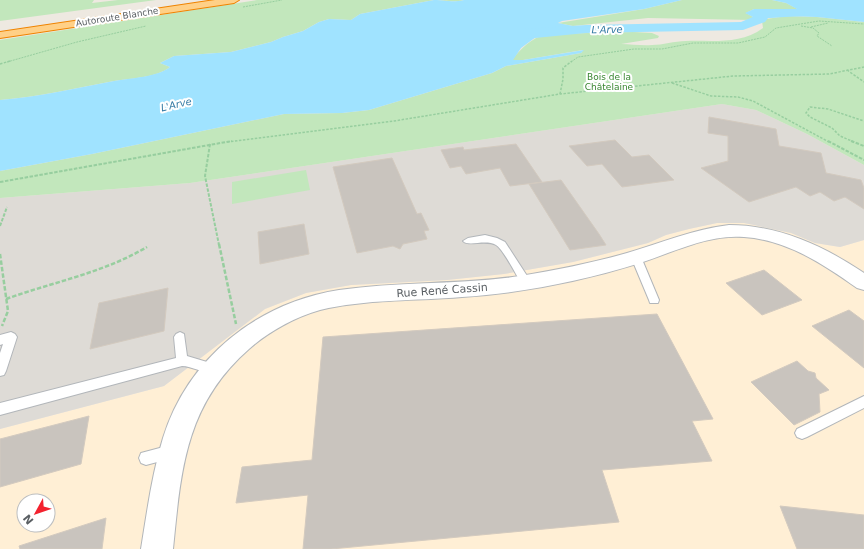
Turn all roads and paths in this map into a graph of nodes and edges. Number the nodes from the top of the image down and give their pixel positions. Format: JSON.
{"nodes":[{"id":1,"x":179,"y":0,"type":"edge"},
{"id":2,"x":198,"y":0,"type":"edge"},
{"id":3,"x":203,"y":0,"type":"edge"},
{"id":4,"x":234,"y":0,"type":"edge"},
{"id":5,"x":65,"y":20,"type":"junction"},
{"id":6,"x":838,"y":23,"type":"junction"},
{"id":7,"x":864,"y":24,"type":"edge"},
{"id":8,"x":796,"y":25,"type":"junction"},
{"id":9,"x":0,"y":27,"type":"edge"},
{"id":10,"x":811,"y":27,"type":"junction"},
{"id":11,"x":0,"y":30,"type":"edge"},
{"id":12,"x":0,"y":36,"type":"edge"},
{"id":13,"x":77,"y":42,"type":"dead end"},
{"id":14,"x":832,"y":46,"type":"dead end"},
{"id":15,"x":0,"y":65,"type":"edge"},
{"id":16,"x":864,"y":67,"type":"edge"},
{"id":17,"x":847,"y":70,"type":"junction"},
{"id":18,"x":670,"y":82,"type":"junction"},
{"id":19,"x":864,"y":82,"type":"edge"},
{"id":20,"x":560,"y":94,"type":"junction"},
{"id":21,"x":864,"y":122,"type":"edge"},
{"id":22,"x":210,"y":144,"type":"junction"},
{"id":23,"x":864,"y":146,"type":"edge"},
{"id":24,"x":864,"y":160,"type":"edge"},
{"id":25,"x":0,"y":182,"type":"edge"},
{"id":26,"x":7,"y":207,"type":"dead end"},
{"id":27,"x":0,"y":226,"type":"edge"},
{"id":28,"x":468,"y":240,"type":"dead end"},
{"id":29,"x":147,"y":247,"type":"dead end"},
{"id":30,"x":0,"y":254,"type":"edge"},
{"id":31,"x":636,"y":257,"type":"junction"},
{"id":32,"x":526,"y":282,"type":"junction"},
{"id":33,"x":864,"y":283,"type":"edge"},
{"id":34,"x":6,"y":300,"type":"junction"},
{"id":35,"x":654,"y":300,"type":"dead end"},
{"id":36,"x":233,"y":311,"type":"dead end"},
{"id":37,"x":0,"y":332,"type":"edge"},
{"id":38,"x":180,"y":337,"type":"dead end"},
{"id":39,"x":0,"y":340,"type":"edge"},
{"id":40,"x":182,"y":361,"type":"junction"},
{"id":41,"x":213,"y":369,"type":"junction"},
{"id":42,"x":0,"y":371,"type":"edge"},
{"id":43,"x":864,"y":402,"type":"edge"},
{"id":44,"x":0,"y":409,"type":"edge"},
{"id":45,"x":802,"y":433,"type":"dead end"},
{"id":46,"x":172,"y":452,"type":"junction"},
{"id":47,"x":146,"y":458,"type":"dead end"},
{"id":48,"x":157,"y":549,"type":"edge"}],
"edges":[{"from":1,"to":5,"type":"highway"},
{"from":2,"to":9,"type":"highway","name":"Autoroute Blanche"},
{"from":3,"to":11,"type":"highway"},
{"from":4,"to":5,"type":"highway","name":"Autoroute Blanche"},
{"from":5,"to":12,"type":"highway"},
{"from":6,"to":7,"type":"path"},
{"from":6,"to":8,"type":"path"},
{"from":6,"to":10,"type":"path"},
{"from":8,"to":10,"type":"path"},
{"from":8,"to":20,"type":"path"},
{"from":10,"to":14,"type":"path"},
{"from":13,"to":15,"type":"path"},
{"from":16,"to":17,"type":"path"},
{"from":17,"to":18,"type":"path"},
{"from":17,"to":19,"type":"path"},
{"from":18,"to":20,"type":"path"},
{"from":18,"to":24,"type":"path"},
{"from":20,"to":22,"type":"path"},
{"from":21,"to":23,"type":"path"},
{"from":22,"to":25,"type":"path"},
{"from":22,"to":36,"type":"path"},
{"from":26,"to":27,"type":"path"},
{"from":28,"to":32,"type":"lane"},
{"from":29,"to":34,"type":"path"},
{"from":30,"to":34,"type":"path"},
{"from":31,"to":32,"type":"street","name":"Rue René Cassin"},
{"from":31,"to":33,"type":"street","name":"Rue René Cassin"},
{"from":31,"to":35,"type":"lane"},
{"from":32,"to":41,"type":"street","name":"Rue René Cassin"},
{"from":34,"to":37,"type":"path"},
{"from":38,"to":40,"type":"lane"},
{"from":39,"to":42,"type":"lane"},
{"from":40,"to":41,"type":"lane"},
{"from":40,"to":44,"type":"lane"},
{"from":41,"to":46,"type":"street","name":"Rue René Cassin"},
{"from":43,"to":45,"type":"lane"},
{"from":46,"to":47,"type":"lane"},
{"from":46,"to":48,"type":"street","name":"Rue René Cassin"}]}
